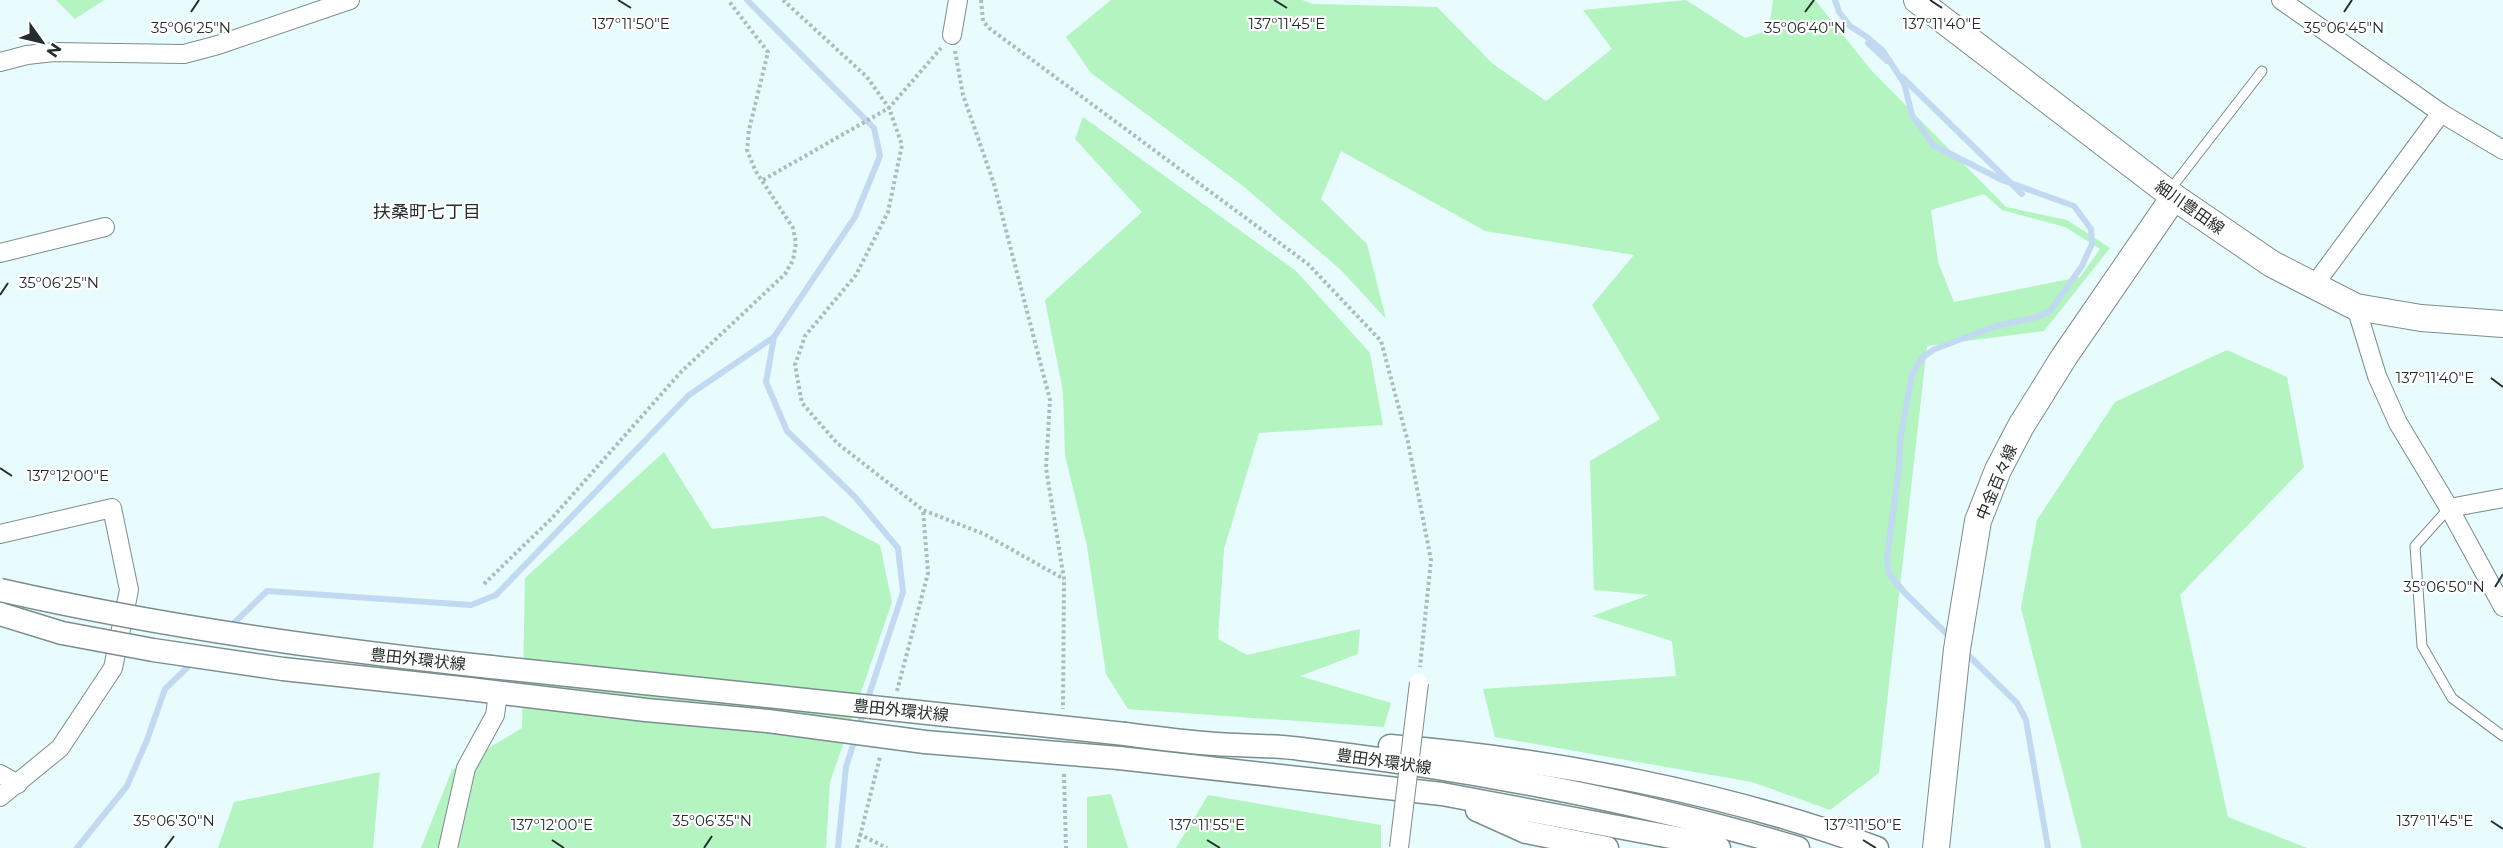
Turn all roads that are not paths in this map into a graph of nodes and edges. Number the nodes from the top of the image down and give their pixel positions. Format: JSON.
{"nodes":[{"id":1,"x":350,"y":0,"type":"edge"},
{"id":2,"x":958,"y":0,"type":"edge"},
{"id":3,"x":1917,"y":0,"type":"edge"},
{"id":4,"x":2281,"y":0,"type":"edge"},
{"id":5,"x":952,"y":35,"type":"road end"},
{"id":6,"x":0,"y":62,"type":"edge"},
{"id":7,"x":2262,"y":71,"type":"dead end"},
{"id":8,"x":2441,"y":113,"type":"junction"},
{"id":9,"x":2503,"y":150,"type":"edge"},
{"id":10,"x":2171,"y":195,"type":"junction"},
{"id":11,"x":105,"y":227,"type":"dead end"},
{"id":12,"x":0,"y":253,"type":"edge"},
{"id":13,"x":2314,"y":285,"type":"junction"},
{"id":14,"x":2356,"y":308,"type":"junction"},
{"id":15,"x":2503,"y":324,"type":"edge"},
{"id":16,"x":2503,"y":498,"type":"edge"},
{"id":17,"x":2449,"y":508,"type":"junction"},
{"id":18,"x":0,"y":534,"type":"edge"},
{"id":19,"x":0,"y":590,"type":"edge"},
{"id":20,"x":2503,"y":607,"type":"edge"},
{"id":21,"x":0,"y":614,"type":"edge"},
{"id":22,"x":1419,"y":683,"type":"road end"},
{"id":23,"x":498,"y":694,"type":"junction"},
{"id":24,"x":2503,"y":736,"type":"edge"},
{"id":25,"x":1299,"y":748,"type":"junction"},
{"id":26,"x":0,"y":774,"type":"edge"},
{"id":27,"x":18,"y":784,"type":"junction"},
{"id":28,"x":1442,"y":794,"type":"junction"},
{"id":29,"x":0,"y":796,"type":"edge"},
{"id":30,"x":448,"y":848,"type":"edge"},
{"id":31,"x":1399,"y":848,"type":"edge"},
{"id":32,"x":1607,"y":848,"type":"edge"},
{"id":33,"x":1719,"y":848,"type":"edge"},
{"id":34,"x":1798,"y":848,"type":"edge"},
{"id":35,"x":1877,"y":848,"type":"edge"},
{"id":36,"x":1936,"y":848,"type":"edge"}],
"edges":[{"from":1,"to":6,"type":"street"},
{"from":2,"to":5,"type":"street"},
{"from":3,"to":10,"type":"main road","name":"細川豊田線"},
{"from":4,"to":8,"type":"street"},
{"from":7,"to":10,"type":"lane"},
{"from":8,"to":9,"type":"street"},
{"from":8,"to":13,"type":"street"},
{"from":10,"to":13,"type":"main road","name":"細川豊田線"},
{"from":10,"to":36,"type":"main road","name":"中金百々線"},
{"from":11,"to":12,"type":"street"},
{"from":13,"to":14,"type":"main road","name":"細川豊田線"},
{"from":14,"to":15,"type":"main road","name":"細川豊田線"},
{"from":14,"to":17,"type":"street"},
{"from":16,"to":17,"type":"street"},
{"from":17,"to":20,"type":"street"},
{"from":17,"to":24,"type":"lane"},
{"from":18,"to":27,"type":"street"},
{"from":19,"to":25,"type":"street","name":"豊田外環状線","bridge":true},
{"from":21,"to":23,"type":"street","name":"豊田外環状線","bridge":true},
{"from":22,"to":31,"type":"street","bridge":true},
{"from":23,"to":28,"type":"street","name":"豊田外環状線","bridge":true},
{"from":23,"to":30,"type":"street"},
{"from":25,"to":34,"type":"street","name":"豊田外環状線"},
{"from":25,"to":35,"type":"street"},
{"from":26,"to":27,"type":"street"},
{"from":27,"to":29,"type":"street"},
{"from":28,"to":32,"type":"street"},
{"from":28,"to":33,"type":"street","name":"豊田外環状線"}]}
